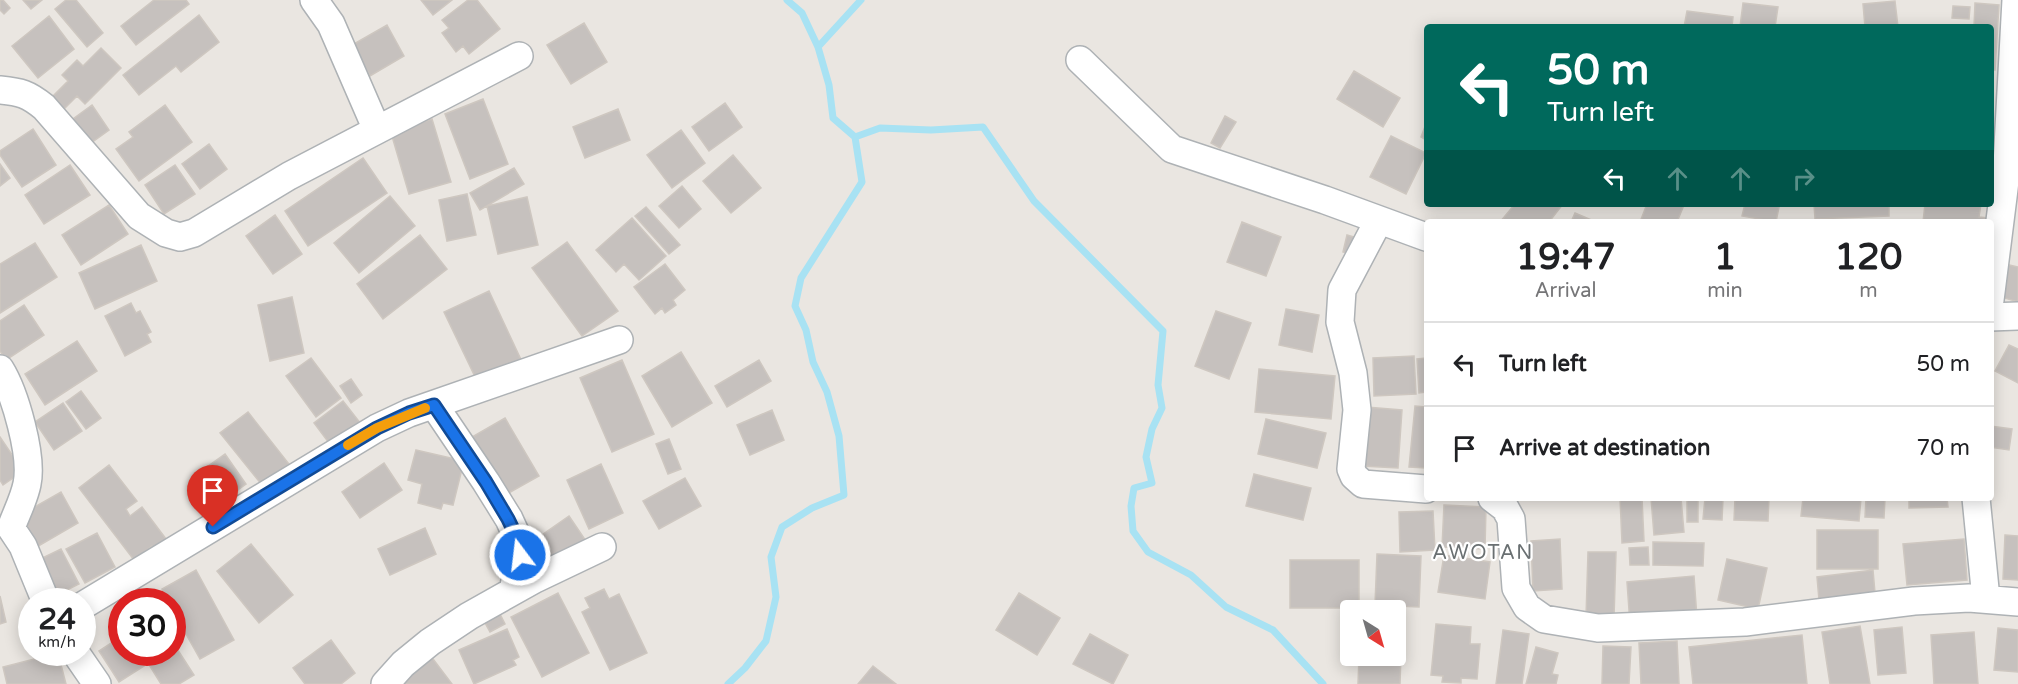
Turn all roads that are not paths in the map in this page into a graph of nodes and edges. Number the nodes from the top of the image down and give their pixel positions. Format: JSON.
{"nodes":[{"id":1,"x":314,"y":0,"type":"edge"},
{"id":2,"x":2016,"y":0,"type":"edge"},
{"id":3,"x":519,"y":56,"type":"dead end"},
{"id":4,"x":1080,"y":60,"type":"dead end"},
{"id":5,"x":0,"y":90,"type":"edge"},
{"id":6,"x":377,"y":130,"type":"junction"},
{"id":7,"x":1378,"y":220,"type":"junction"},
{"id":8,"x":1424,"y":236,"type":"edge"},
{"id":9,"x":1994,"y":268,"type":"edge"},
{"id":10,"x":2018,"y":316,"type":"edge"},
{"id":11,"x":1994,"y":317,"type":"edge"},
{"id":12,"x":619,"y":340,"type":"dead end"},
{"id":13,"x":0,"y":369,"type":"edge"},
{"id":14,"x":434,"y":405,"type":"junction"},
{"id":15,"x":1424,"y":489,"type":"edge"},
{"id":16,"x":1496,"y":501,"type":"edge"},
{"id":17,"x":1976,"y":501,"type":"edge"},
{"id":18,"x":602,"y":547,"type":"dead end"},
{"id":19,"x":40,"y":588,"type":"edge"},
{"id":20,"x":513,"y":591,"type":"junction"},
{"id":21,"x":96,"y":598,"type":"edge"},
{"id":22,"x":1986,"y":599,"type":"junction"},
{"id":23,"x":2018,"y":602,"type":"edge"},
{"id":24,"x":85,"y":666,"type":"edge"},
{"id":25,"x":97,"y":684,"type":"edge"},
{"id":26,"x":385,"y":684,"type":"edge"}],
"edges":[{"from":1,"to":6,"type":"street"},
{"from":2,"to":9,"type":"street"},
{"from":3,"to":6,"type":"street"},
{"from":4,"to":7,"type":"street"},
{"from":5,"to":6,"type":"street"},
{"from":7,"to":8,"type":"street"},
{"from":7,"to":15,"type":"street"},
{"from":10,"to":11,"type":"street"},
{"from":12,"to":14,"type":"street"},
{"from":13,"to":19,"type":"street"},
{"from":14,"to":20,"type":"street"},
{"from":14,"to":21,"type":"street"},
{"from":16,"to":22,"type":"street"},
{"from":17,"to":22,"type":"street"},
{"from":18,"to":20,"type":"street"},
{"from":20,"to":26,"type":"street"},
{"from":22,"to":23,"type":"street"},
{"from":24,"to":25,"type":"street"}]}
